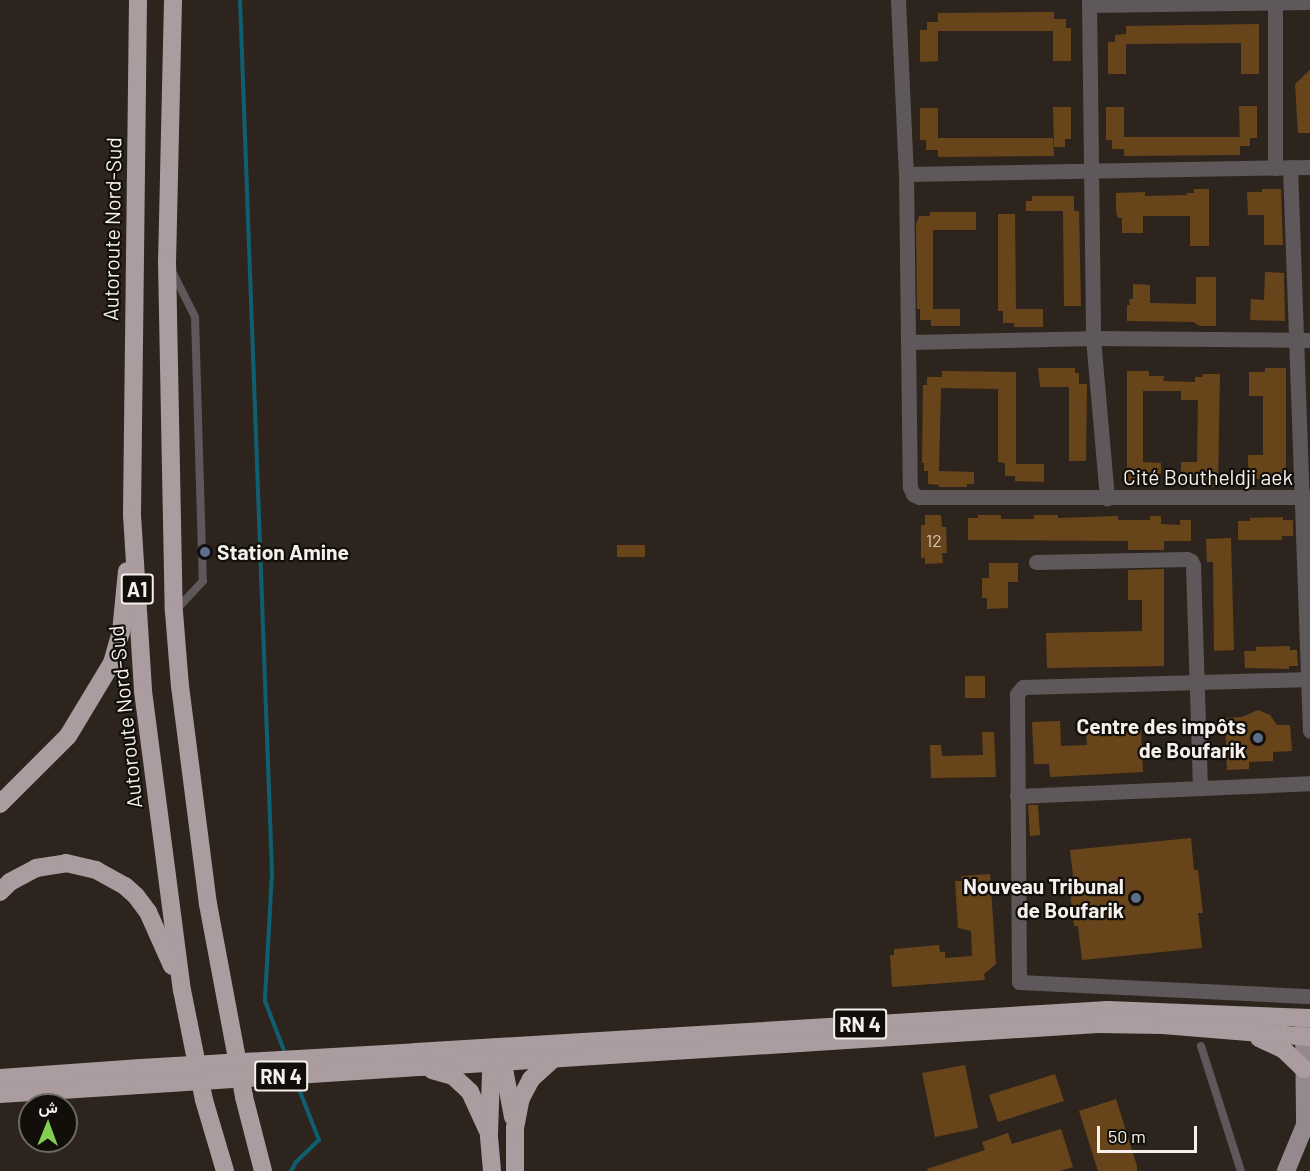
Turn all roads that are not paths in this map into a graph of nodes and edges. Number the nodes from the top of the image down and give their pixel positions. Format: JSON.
{"nodes":[{"id":1,"x":138,"y":0,"type":"edge"},
{"id":2,"x":172,"y":0,"type":"edge"},
{"id":3,"x":898,"y":0,"type":"edge"},
{"id":4,"x":1105,"y":2,"type":"edge"},
{"id":5,"x":1310,"y":2,"type":"edge"},
{"id":6,"x":1089,"y":3,"type":"edge"},
{"id":7,"x":1275,"y":3,"type":"junction"},
{"id":8,"x":1282,"y":167,"type":"junction"},
{"id":9,"x":1310,"y":167,"type":"edge"},
{"id":10,"x":1091,"y":172,"type":"junction"},
{"id":11,"x":906,"y":174,"type":"junction"},
{"id":12,"x":167,"y":261,"type":"junction"},
{"id":13,"x":1093,"y":338,"type":"junction"},
{"id":14,"x":1303,"y":340,"type":"edge"},
{"id":15,"x":908,"y":342,"type":"junction"},
{"id":16,"x":1306,"y":497,"type":"edge"},
{"id":17,"x":1107,"y":498,"type":"junction"},
{"id":18,"x":132,"y":515,"type":"junction"},
{"id":19,"x":1036,"y":562,"type":"dead end"},
{"id":20,"x":174,"y":612,"type":"junction"},
{"id":21,"x":1309,"y":679,"type":"edge"},
{"id":22,"x":1197,"y":682,"type":"junction"},
{"id":23,"x":1310,"y":731,"type":"edge"},
{"id":24,"x":1310,"y":783,"type":"edge"},
{"id":25,"x":1200,"y":788,"type":"junction"},
{"id":26,"x":1017,"y":796,"type":"junction"},
{"id":27,"x":0,"y":804,"type":"edge"},
{"id":28,"x":0,"y":892,"type":"edge"},
{"id":29,"x":182,"y":990,"type":"junction"},
{"id":30,"x":1310,"y":996,"type":"edge"},
{"id":31,"x":1307,"y":1018,"type":"edge"},
{"id":32,"x":1241,"y":1031,"type":"junction"},
{"id":33,"x":1307,"y":1037,"type":"edge"},
{"id":34,"x":529,"y":1045,"type":"junction"},
{"id":35,"x":1201,"y":1046,"type":"dead end"},
{"id":36,"x":477,"y":1048,"type":"junction"},
{"id":37,"x":419,"y":1059,"type":"junction"},
{"id":38,"x":497,"y":1061,"type":"junction"},
{"id":39,"x":551,"y":1061,"type":"junction"},
{"id":40,"x":0,"y":1069,"type":"edge"},
{"id":41,"x":1304,"y":1069,"type":"junction"},
{"id":42,"x":23,"y":1077,"type":"junction"},
{"id":43,"x":140,"y":1077,"type":"junction"},
{"id":44,"x":0,"y":1078,"type":"edge"},
{"id":45,"x":0,"y":1094,"type":"edge"},
{"id":46,"x":1307,"y":1117,"type":"edge"},
{"id":47,"x":515,"y":1128,"type":"junction"},
{"id":48,"x":489,"y":1134,"type":"junction"},
{"id":49,"x":1289,"y":1169,"type":"edge"},
{"id":50,"x":225,"y":1171,"type":"edge"},
{"id":51,"x":263,"y":1171,"type":"edge"},
{"id":52,"x":492,"y":1171,"type":"edge"},
{"id":53,"x":515,"y":1171,"type":"edge"},
{"id":54,"x":1241,"y":1171,"type":"edge"}],
"edges":[{"from":1,"to":18,"type":"highway","name":"Autoroute Nord-Sud","number":"A1"},
{"from":2,"to":12,"type":"highway","number":"A1"},
{"from":3,"to":11,"type":"street"},
{"from":4,"to":6,"type":"street"},
{"from":4,"to":7,"type":"street"},
{"from":5,"to":7,"type":"street"},
{"from":6,"to":10,"type":"street"},
{"from":7,"to":8,"type":"street"},
{"from":8,"to":9,"type":"street"},
{"from":8,"to":10,"type":"street"},
{"from":8,"to":14,"type":"street"},
{"from":10,"to":11,"type":"street"},
{"from":10,"to":13,"type":"street"},
{"from":11,"to":15,"type":"street"},
{"from":12,"to":20,"type":"highway","number":"A1"},
{"from":12,"to":20,"type":"lane"},
{"from":13,"to":14,"type":"street"},
{"from":13,"to":15,"type":"street"},
{"from":13,"to":17,"type":"street"},
{"from":14,"to":16,"type":"street"},
{"from":15,"to":17,"type":"street","name":"Cité Boutheldji aek"},
{"from":16,"to":17,"type":"street","name":"Cité Boutheldji aek"},
{"from":16,"to":21,"type":"street"},
{"from":18,"to":27,"type":"highway"},
{"from":18,"to":29,"type":"highway","name":"Autoroute Nord-Sud","number":"A1"},
{"from":19,"to":22,"type":"street"},
{"from":20,"to":51,"type":"highway","number":"A1"},
{"from":21,"to":22,"type":"street"},
{"from":21,"to":23,"type":"street"},
{"from":22,"to":25,"type":"street"},
{"from":22,"to":26,"type":"street"},
{"from":24,"to":25,"type":"street"},
{"from":25,"to":26,"type":"street"},
{"from":26,"to":30,"type":"street"},
{"from":28,"to":29,"type":"highway"},
{"from":29,"to":50,"type":"highway","name":"Autoroute Nord-Sud","number":"A1"},
{"from":31,"to":33,"type":"main road"},
{"from":31,"to":34,"type":"highway","number":"RN 4"},
{"from":32,"to":33,"type":"highway","number":"RN 4"},
{"from":32,"to":39,"type":"highway","number":"RN 4"},
{"from":32,"to":41,"type":"highway"},
{"from":33,"to":41,"type":"main road"},
{"from":34,"to":36,"type":"highway","number":"RN 4"},
{"from":34,"to":38,"type":"highway"},
{"from":35,"to":54,"type":"lane"},
{"from":36,"to":37,"type":"highway","number":"RN 4"},
{"from":36,"to":38,"type":"highway"},
{"from":37,"to":38,"type":"highway","number":"RN 4"},
{"from":37,"to":43,"type":"highway","number":"RN 4","bridge":true},
{"from":37,"to":48,"type":"highway"},
{"from":38,"to":39,"type":"highway","number":"RN 4"},
{"from":38,"to":47,"type":"highway"},
{"from":38,"to":48,"type":"highway"},
{"from":39,"to":47,"type":"highway"},
{"from":40,"to":42,"type":"highway"},
{"from":41,"to":46,"type":"main road"},
{"from":42,"to":43,"type":"highway","number":"RN 4"},
{"from":42,"to":44,"type":"highway","number":"RN 4"},
{"from":43,"to":45,"type":"highway","number":"RN 4"},
{"from":46,"to":49,"type":"main road"},
{"from":47,"to":53,"type":"highway"},
{"from":48,"to":52,"type":"highway"}]}
